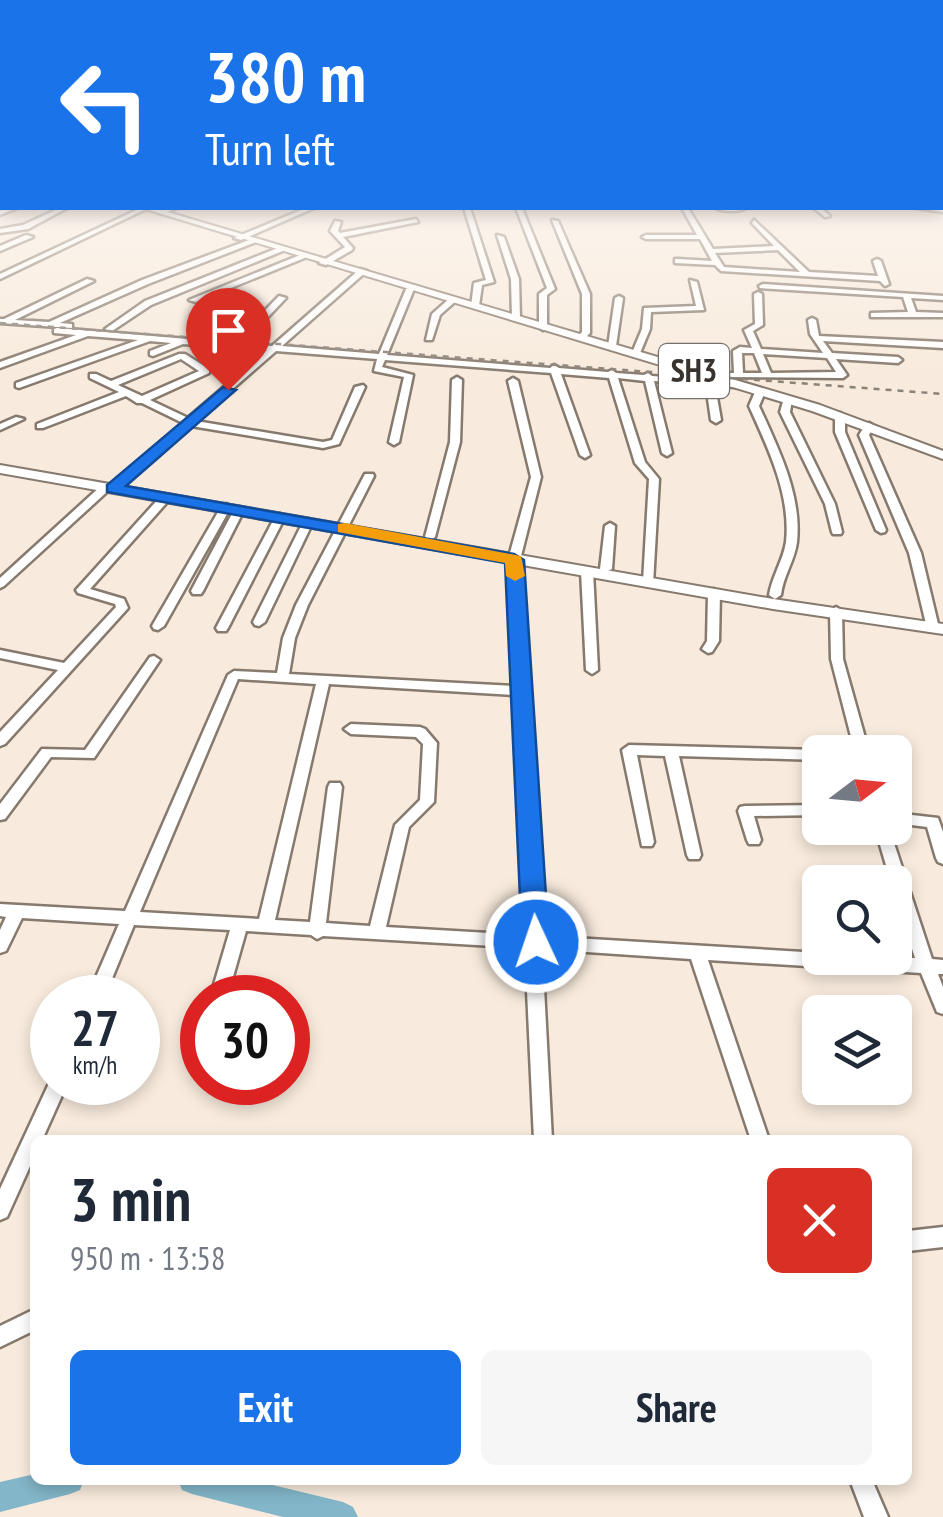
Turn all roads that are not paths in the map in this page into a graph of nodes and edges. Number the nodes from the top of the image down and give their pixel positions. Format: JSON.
{"nodes":[{"id":1,"x":25,"y":239,"type":"edge"},
{"id":2,"x":84,"y":239,"type":"edge"},
{"id":3,"x":242,"y":239,"type":"edge"},
{"id":4,"x":246,"y":239,"type":"edge"},
{"id":5,"x":247,"y":239,"type":"edge"},
{"id":6,"x":340,"y":239,"type":"edge"},
{"id":7,"x":477,"y":239,"type":"edge"},
{"id":8,"x":501,"y":239,"type":"edge"},
{"id":9,"x":531,"y":239,"type":"edge"},
{"id":10,"x":562,"y":239,"type":"edge"},
{"id":11,"x":705,"y":239,"type":"edge"},
{"id":12,"x":768,"y":239,"type":"edge"},
{"id":13,"x":776,"y":248,"type":"junction"},
{"id":14,"x":0,"y":249,"type":"edge"},
{"id":15,"x":275,"y":249,"type":"junction"},
{"id":16,"x":710,"y":251,"type":"junction"},
{"id":17,"x":303,"y":257,"type":"junction"},
{"id":18,"x":678,"y":261,"type":"dead end"},
{"id":19,"x":877,"y":261,"type":"dead end"},
{"id":20,"x":325,"y":262,"type":"junction"},
{"id":21,"x":719,"y":270,"type":"junction"},
{"id":22,"x":362,"y":273,"type":"junction"},
{"id":23,"x":0,"y":277,"type":"edge"},
{"id":24,"x":194,"y":277,"type":"dead end"},
{"id":25,"x":809,"y":277,"type":"junction"},
{"id":26,"x":883,"y":279,"type":"junction"},
{"id":27,"x":90,"y":281,"type":"dead end"},
{"id":28,"x":694,"y":282,"type":"dead end"},
{"id":29,"x":410,"y":289,"type":"junction"},
{"id":30,"x":890,"y":294,"type":"junction"},
{"id":31,"x":906,"y":295,"type":"junction"},
{"id":32,"x":282,"y":298,"type":"dead end"},
{"id":33,"x":447,"y":298,"type":"junction"},
{"id":34,"x":619,"y":298,"type":"dead end"},
{"id":35,"x":943,"y":298,"type":"edge"},
{"id":36,"x":193,"y":300,"type":"dead end"},
{"id":37,"x":475,"y":306,"type":"junction"},
{"id":38,"x":913,"y":314,"type":"junction"},
{"id":39,"x":874,"y":315,"type":"dead end"},
{"id":40,"x":942,"y":317,"type":"edge"},
{"id":41,"x":516,"y":318,"type":"junction"},
{"id":42,"x":812,"y":320,"type":"dead end"},
{"id":43,"x":3,"y":321,"type":"edge"},
{"id":44,"x":543,"y":326,"type":"junction"},
{"id":45,"x":54,"y":328,"type":"junction"},
{"id":46,"x":109,"y":329,"type":"junction"},
{"id":47,"x":89,"y":333,"type":"junction"},
{"id":48,"x":581,"y":337,"type":"junction"},
{"id":49,"x":152,"y":338,"type":"junction"},
{"id":50,"x":429,"y":338,"type":"dead end"},
{"id":51,"x":820,"y":338,"type":"junction"},
{"id":52,"x":242,"y":339,"type":"junction"},
{"id":53,"x":186,"y":340,"type":"junction"},
{"id":54,"x":282,"y":345,"type":"junction"},
{"id":55,"x":943,"y":345,"type":"edge"},
{"id":56,"x":612,"y":346,"type":"junction"},
{"id":57,"x":756,"y":350,"type":"junction"},
{"id":58,"x":153,"y":353,"type":"dead end"},
{"id":59,"x":384,"y":354,"type":"junction"},
{"id":60,"x":636,"y":354,"type":"junction"},
{"id":61,"x":831,"y":355,"type":"junction"},
{"id":62,"x":898,"y":360,"type":"dead end"},
{"id":63,"x":0,"y":365,"type":"edge"},
{"id":64,"x":554,"y":368,"type":"junction"},
{"id":65,"x":612,"y":373,"type":"junction"},
{"id":66,"x":767,"y":373,"type":"junction"},
{"id":67,"x":93,"y":376,"type":"dead end"},
{"id":68,"x":648,"y":376,"type":"junction"},
{"id":69,"x":706,"y":377,"type":"junction"},
{"id":70,"x":457,"y":380,"type":"dead end"},
{"id":71,"x":513,"y":381,"type":"dead end"},
{"id":72,"x":740,"y":381,"type":"junction"},
{"id":73,"x":18,"y":384,"type":"dead end"},
{"id":74,"x":109,"y":386,"type":"junction"},
{"id":75,"x":360,"y":388,"type":"dead end"},
{"id":76,"x":760,"y":392,"type":"junction"},
{"id":77,"x":123,"y":394,"type":"junction"},
{"id":78,"x":787,"y":400,"type":"junction"},
{"id":79,"x":140,"y":401,"type":"junction"},
{"id":80,"x":840,"y":416,"type":"junction"},
{"id":81,"x":19,"y":420,"type":"dead end"},
{"id":82,"x":716,"y":420,"type":"dead end"},
{"id":83,"x":190,"y":423,"type":"junction"},
{"id":84,"x":40,"y":426,"type":"dead end"},
{"id":85,"x":869,"y":426,"type":"junction"},
{"id":86,"x":0,"y":427,"type":"edge"},
{"id":87,"x":394,"y":442,"type":"dead end"},
{"id":88,"x":667,"y":452,"type":"dead end"},
{"id":89,"x":585,"y":455,"type":"dead end"},
{"id":90,"x":943,"y":456,"type":"edge"},
{"id":91,"x":0,"y":466,"type":"edge"},
{"id":92,"x":369,"y":476,"type":"dead end"},
{"id":93,"x":112,"y":486,"type":"junction"},
{"id":94,"x":165,"y":498,"type":"junction"},
{"id":95,"x":232,"y":509,"type":"junction"},
{"id":96,"x":280,"y":517,"type":"junction"},
{"id":97,"x":308,"y":522,"type":"junction"},
{"id":98,"x":343,"y":525,"type":"junction"},
{"id":99,"x":610,"y":526,"type":"dead end"},
{"id":100,"x":882,"y":530,"type":"dead end"},
{"id":101,"x":837,"y":532,"type":"dead end"},
{"id":102,"x":430,"y":537,"type":"junction"},
{"id":103,"x":515,"y":557,"type":"junction"},
{"id":104,"x":606,"y":569,"type":"junction"},
{"id":105,"x":587,"y":571,"type":"junction"},
{"id":106,"x":650,"y":578,"type":"junction"},
{"id":107,"x":0,"y":584,"type":"edge"},
{"id":108,"x":197,"y":590,"type":"dead end"},
{"id":109,"x":714,"y":594,"type":"junction"},
{"id":110,"x":775,"y":595,"type":"junction"},
{"id":111,"x":810,"y":606,"type":"junction"},
{"id":112,"x":836,"y":611,"type":"junction"},
{"id":113,"x":259,"y":622,"type":"dead end"},
{"id":114,"x":158,"y":626,"type":"dead end"},
{"id":115,"x":222,"y":628,"type":"dead end"},
{"id":116,"x":938,"y":628,"type":"edge"},
{"id":117,"x":708,"y":649,"type":"dead end"},
{"id":118,"x":0,"y":654,"type":"edge"},
{"id":119,"x":154,"y":660,"type":"dead end"},
{"id":120,"x":68,"y":668,"type":"junction"},
{"id":121,"x":592,"y":670,"type":"dead end"},
{"id":122,"x":282,"y":679,"type":"junction"},
{"id":123,"x":322,"y":681,"type":"junction"},
{"id":124,"x":524,"y":691,"type":"junction"},
{"id":125,"x":351,"y":729,"type":"dead end"},
{"id":126,"x":857,"y":735,"type":"edge"},
{"id":127,"x":0,"y":741,"type":"edge"},
{"id":128,"x":671,"y":751,"type":"junction"},
{"id":129,"x":802,"y":755,"type":"edge"},
{"id":130,"x":336,"y":788,"type":"dead end"},
{"id":131,"x":802,"y":810,"type":"edge"},
{"id":132,"x":0,"y":815,"type":"edge"},
{"id":133,"x":912,"y":820,"type":"edge"},
{"id":134,"x":754,"y":840,"type":"dead end"},
{"id":135,"x":647,"y":842,"type":"dead end"},
{"id":136,"x":887,"y":845,"type":"edge"},
{"id":137,"x":694,"y":854,"type":"dead end"},
{"id":138,"x":943,"y":858,"type":"edge"},
{"id":139,"x":8,"y":911,"type":"edge"},
{"id":140,"x":130,"y":917,"type":"junction"},
{"id":141,"x":240,"y":925,"type":"junction"},
{"id":142,"x":264,"y":927,"type":"junction"},
{"id":143,"x":316,"y":932,"type":"junction"},
{"id":144,"x":376,"y":934,"type":"junction"},
{"id":145,"x":536,"y":942,"type":"junction"},
{"id":146,"x":0,"y":946,"type":"edge"},
{"id":147,"x":697,"y":952,"type":"junction"},
{"id":148,"x":936,"y":967,"type":"edge"},
{"id":149,"x":105,"y":975,"type":"edge"},
{"id":150,"x":225,"y":975,"type":"edge"},
{"id":151,"x":943,"y":1007,"type":"edge"},
{"id":152,"x":48,"y":1105,"type":"edge"},
{"id":153,"x":34,"y":1135,"type":"edge"},
{"id":154,"x":543,"y":1135,"type":"edge"},
{"id":155,"x":758,"y":1135,"type":"edge"},
{"id":156,"x":30,"y":1144,"type":"edge"},
{"id":157,"x":0,"y":1210,"type":"edge"},
{"id":158,"x":943,"y":1237,"type":"edge"},
{"id":159,"x":912,"y":1241,"type":"edge"},
{"id":160,"x":30,"y":1322,"type":"edge"},
{"id":161,"x":0,"y":1337,"type":"edge"},
{"id":162,"x":863,"y":1485,"type":"edge"},
{"id":163,"x":876,"y":1517,"type":"edge"}],
"edges":[{"from":1,"to":14,"type":"street"},
{"from":2,"to":23,"type":"street"},
{"from":3,"to":45,"type":"street"},
{"from":4,"to":15,"type":"main road","number":"SH3"},
{"from":5,"to":20,"type":"main road","number":"SH3"},
{"from":6,"to":20,"type":"street"},
{"from":7,"to":37,"type":"street"},
{"from":8,"to":41,"type":"street"},
{"from":9,"to":44,"type":"street"},
{"from":10,"to":48,"type":"street"},
{"from":11,"to":16,"type":"street"},
{"from":12,"to":13,"type":"street"},
{"from":13,"to":16,"type":"street"},
{"from":13,"to":25,"type":"street"},
{"from":15,"to":17,"type":"main road","number":"SH3"},
{"from":15,"to":24,"type":"street"},
{"from":15,"to":46,"type":"street"},
{"from":16,"to":21,"type":"street"},
{"from":17,"to":20,"type":"main road","number":"SH3"},
{"from":17,"to":36,"type":"street"},
{"from":18,"to":21,"type":"street"},
{"from":19,"to":26,"type":"street"},
{"from":20,"to":22,"type":"main road","number":"SH3"},
{"from":21,"to":25,"type":"street"},
{"from":22,"to":29,"type":"main road","number":"SH3"},
{"from":22,"to":33,"type":"main road","number":"SH3"},
{"from":22,"to":54,"type":"street"},
{"from":25,"to":26,"type":"street"},
{"from":26,"to":30,"type":"street"},
{"from":27,"to":43,"type":"street"},
{"from":28,"to":60,"type":"street"},
{"from":29,"to":33,"type":"main road","number":"SH3"},
{"from":29,"to":59,"type":"street"},
{"from":30,"to":31,"type":"street"},
{"from":30,"to":57,"type":"street"},
{"from":31,"to":35,"type":"street"},
{"from":31,"to":38,"type":"street"},
{"from":32,"to":52,"type":"street"},
{"from":33,"to":37,"type":"main road","number":"SH3"},
{"from":33,"to":50,"type":"street"},
{"from":34,"to":56,"type":"street"},
{"from":37,"to":41,"type":"main road","number":"SH3"},
{"from":38,"to":39,"type":"street"},
{"from":38,"to":40,"type":"street"},
{"from":41,"to":44,"type":"main road","number":"SH3"},
{"from":42,"to":51,"type":"street"},
{"from":43,"to":45,"type":"street"},
{"from":44,"to":48,"type":"main road","number":"SH3"},
{"from":45,"to":46,"type":"street"},
{"from":45,"to":47,"type":"street"},
{"from":46,"to":52,"type":"street"},
{"from":47,"to":49,"type":"street"},
{"from":47,"to":63,"type":"street"},
{"from":48,"to":56,"type":"main road","number":"SH3"},
{"from":49,"to":53,"type":"street"},
{"from":49,"to":73,"type":"street"},
{"from":51,"to":55,"type":"street"},
{"from":51,"to":61,"type":"street"},
{"from":52,"to":54,"type":"street"},
{"from":53,"to":54,"type":"street"},
{"from":53,"to":58,"type":"street"},
{"from":54,"to":59,"type":"street"},
{"from":54,"to":83,"type":"street"},
{"from":56,"to":60,"type":"main road","number":"SH3"},
{"from":57,"to":61,"type":"street"},
{"from":57,"to":66,"type":"street"},
{"from":57,"to":72,"type":"street"},
{"from":59,"to":64,"type":"street"},
{"from":59,"to":87,"type":"street"},
{"from":60,"to":69,"type":"main road","number":"SH3"},
{"from":61,"to":62,"type":"street"},
{"from":61,"to":66,"type":"street"},
{"from":64,"to":65,"type":"street"},
{"from":64,"to":89,"type":"street"},
{"from":65,"to":68,"type":"street"},
{"from":65,"to":106,"type":"street"},
{"from":66,"to":72,"type":"street"},
{"from":67,"to":74,"type":"street"},
{"from":68,"to":69,"type":"street"},
{"from":68,"to":88,"type":"street"},
{"from":69,"to":72,"type":"main road","number":"SH3"},
{"from":69,"to":82,"type":"street"},
{"from":70,"to":102,"type":"street"},
{"from":71,"to":103,"type":"street"},
{"from":72,"to":76,"type":"main road","number":"SH3"},
{"from":74,"to":77,"type":"street"},
{"from":74,"to":79,"type":"street"},
{"from":75,"to":83,"type":"street"},
{"from":76,"to":78,"type":"main road","number":"SH3"},
{"from":76,"to":110,"type":"street"},
{"from":77,"to":79,"type":"street"},
{"from":77,"to":84,"type":"street"},
{"from":78,"to":80,"type":"main road","number":"SH3"},
{"from":78,"to":101,"type":"street"},
{"from":79,"to":83,"type":"street"},
{"from":80,"to":85,"type":"main road","number":"SH3"},
{"from":80,"to":100,"type":"street"},
{"from":81,"to":86,"type":"street"},
{"from":83,"to":93,"type":"street"},
{"from":85,"to":90,"type":"main road","number":"SH3"},
{"from":85,"to":116,"type":"street"},
{"from":91,"to":93,"type":"main road"},
{"from":92,"to":98,"type":"street"},
{"from":93,"to":94,"type":"main road"},
{"from":93,"to":98,"type":"main road"},
{"from":93,"to":107,"type":"street"},
{"from":94,"to":95,"type":"main road"},
{"from":94,"to":120,"type":"street"},
{"from":95,"to":96,"type":"main road"},
{"from":95,"to":108,"type":"street"},
{"from":95,"to":114,"type":"street"},
{"from":96,"to":97,"type":"main road"},
{"from":96,"to":115,"type":"street"},
{"from":97,"to":98,"type":"main road"},
{"from":97,"to":113,"type":"street"},
{"from":98,"to":102,"type":"main road"},
{"from":98,"to":103,"type":"main road"},
{"from":98,"to":122,"type":"street"},
{"from":99,"to":104,"type":"street"},
{"from":102,"to":103,"type":"main road"},
{"from":103,"to":104,"type":"main road"},
{"from":103,"to":105,"type":"main road"},
{"from":103,"to":124,"type":"street"},
{"from":104,"to":106,"type":"main road"},
{"from":105,"to":106,"type":"main road"},
{"from":105,"to":121,"type":"street"},
{"from":106,"to":109,"type":"main road"},
{"from":106,"to":110,"type":"main road"},
{"from":109,"to":111,"type":"main road"},
{"from":109,"to":117,"type":"street"},
{"from":110,"to":111,"type":"main road"},
{"from":111,"to":112,"type":"main road"},
{"from":112,"to":116,"type":"main road"},
{"from":112,"to":126,"type":"street"},
{"from":118,"to":120,"type":"street"},
{"from":119,"to":132,"type":"street"},
{"from":120,"to":127,"type":"street"},
{"from":122,"to":123,"type":"street"},
{"from":122,"to":140,"type":"street"},
{"from":123,"to":124,"type":"street"},
{"from":123,"to":142,"type":"street"},
{"from":124,"to":145,"type":"street"},
{"from":125,"to":144,"type":"street"},
{"from":128,"to":129,"type":"street"},
{"from":128,"to":135,"type":"street"},
{"from":128,"to":137,"type":"street"},
{"from":130,"to":143,"type":"street"},
{"from":131,"to":134,"type":"street"},
{"from":133,"to":138,"type":"street"},
{"from":136,"to":148,"type":"street"},
{"from":139,"to":140,"type":"street"},
{"from":139,"to":146,"type":"street"},
{"from":140,"to":141,"type":"street"},
{"from":140,"to":149,"type":"street"},
{"from":141,"to":142,"type":"street"},
{"from":141,"to":150,"type":"street"},
{"from":142,"to":143,"type":"street"},
{"from":143,"to":144,"type":"street"},
{"from":144,"to":145,"type":"street"},
{"from":145,"to":147,"type":"street"},
{"from":145,"to":154,"type":"street"},
{"from":147,"to":148,"type":"street"},
{"from":147,"to":155,"type":"street"},
{"from":148,"to":151,"type":"street"},
{"from":152,"to":153,"type":"street"},
{"from":156,"to":157,"type":"street"},
{"from":158,"to":159,"type":"street"},
{"from":160,"to":161,"type":"street"},
{"from":162,"to":163,"type":"street"}]}
